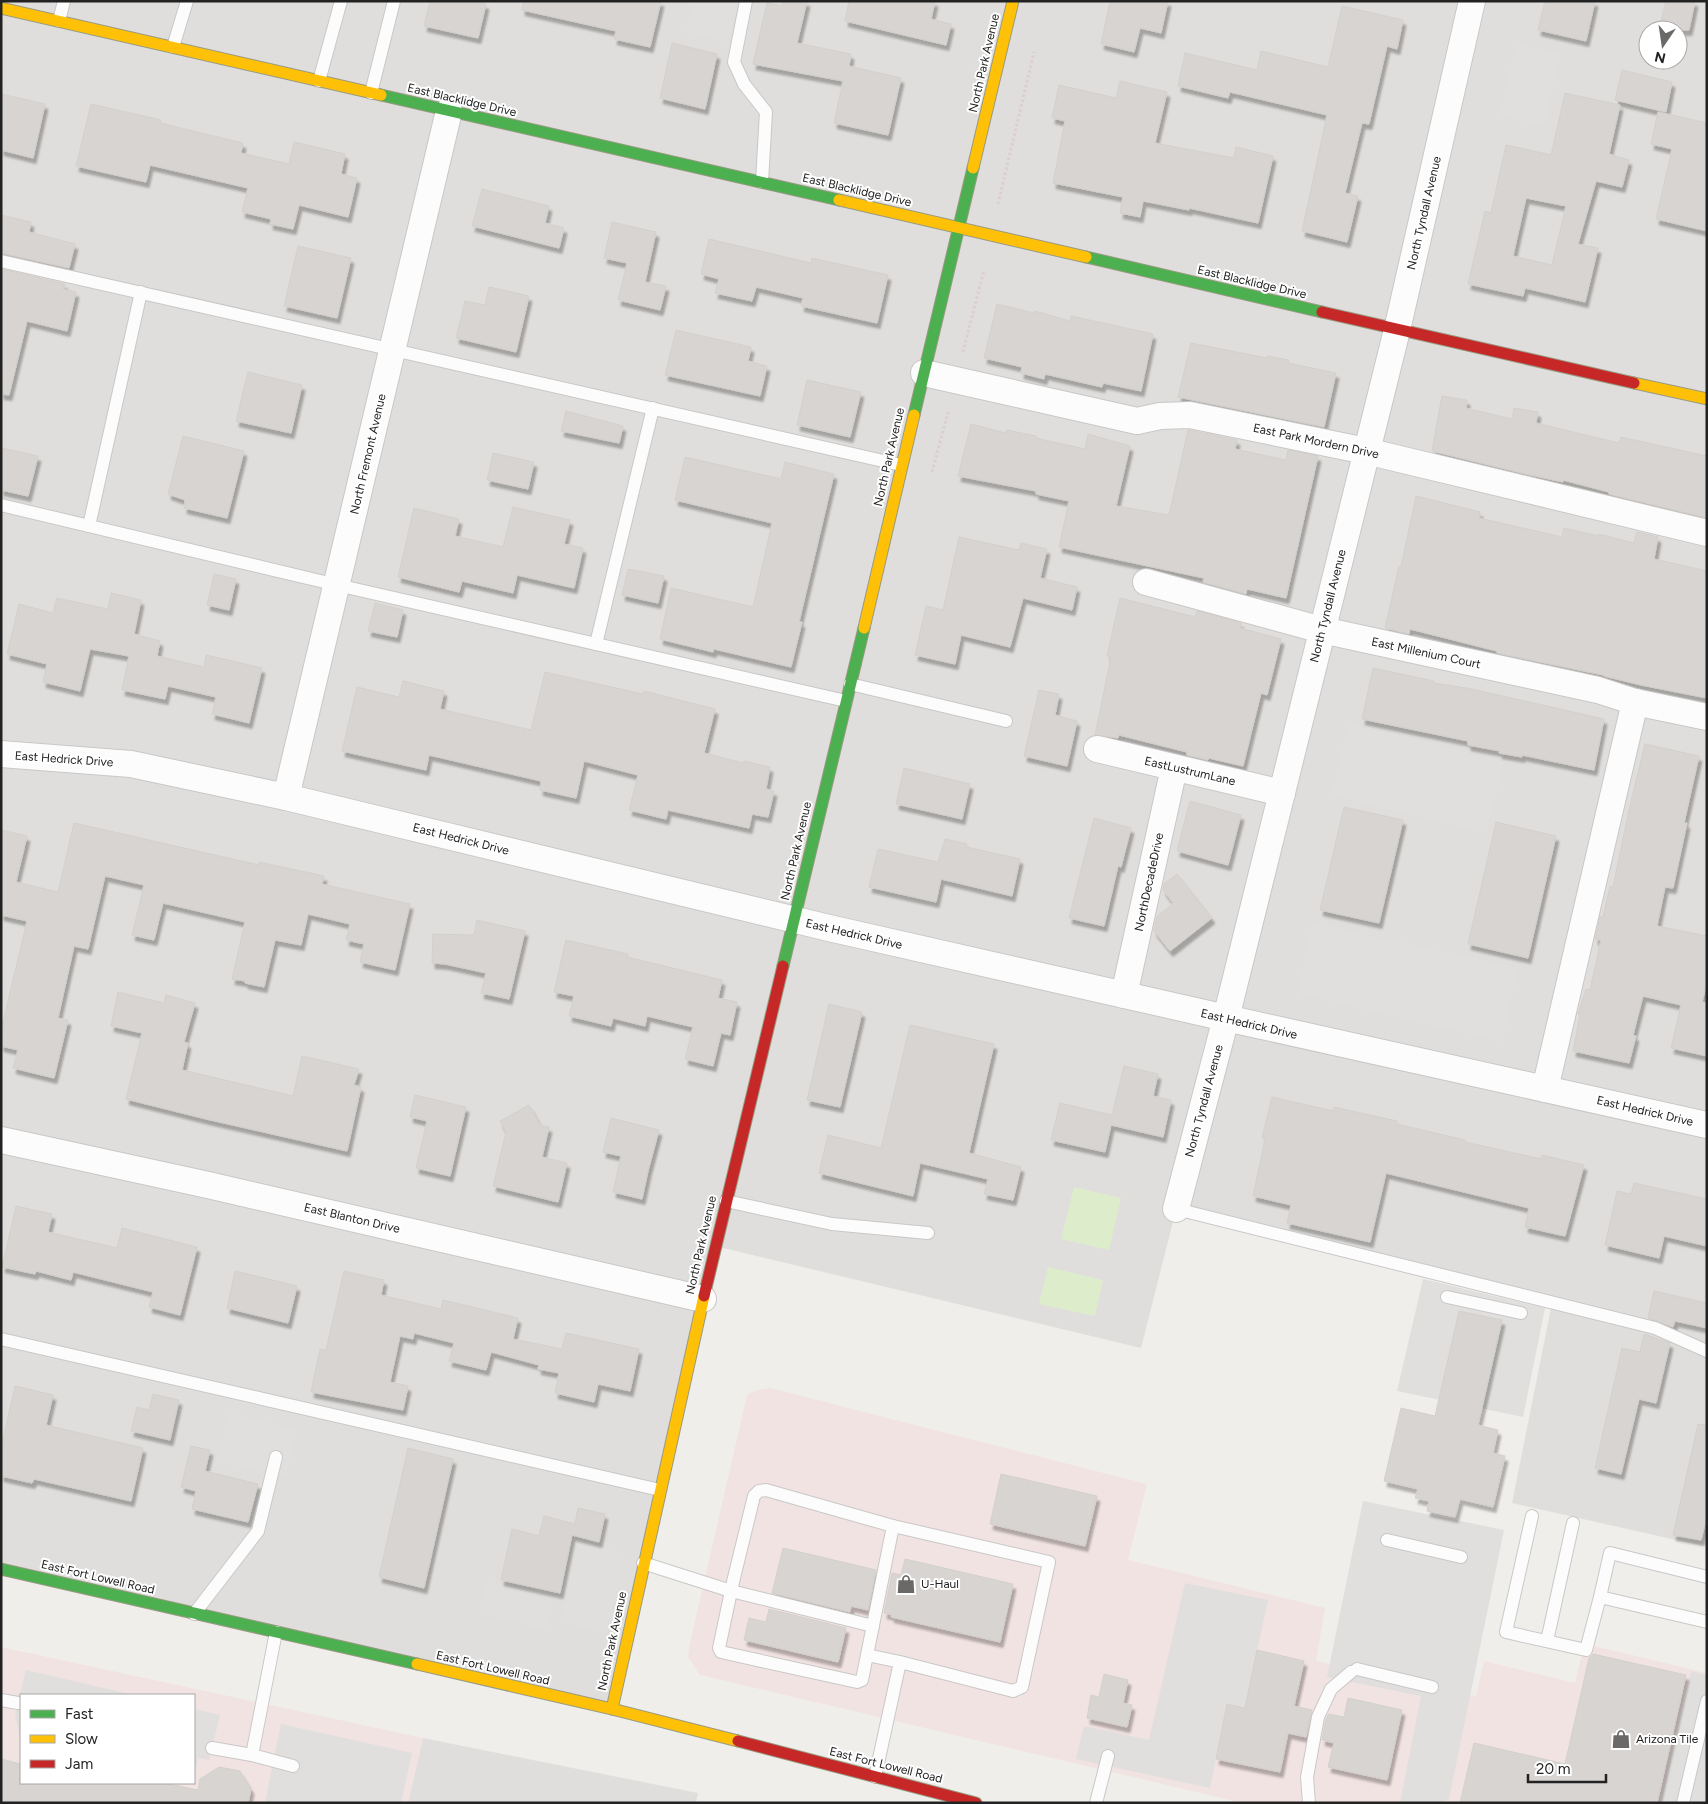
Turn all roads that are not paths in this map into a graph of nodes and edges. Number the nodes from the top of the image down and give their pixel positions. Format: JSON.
{"nodes":[{"id":1,"x":64,"y":1,"type":"edge"},
{"id":2,"x":187,"y":1,"type":"edge"},
{"id":3,"x":341,"y":1,"type":"edge"},
{"id":4,"x":394,"y":1,"type":"edge"},
{"id":5,"x":746,"y":1,"type":"edge"},
{"id":6,"x":1013,"y":1,"type":"edge"},
{"id":7,"x":1472,"y":1,"type":"edge"},
{"id":8,"x":21,"y":7,"type":"edge"},
{"id":9,"x":1,"y":8,"type":"edge"},
{"id":10,"x":59,"y":21,"type":"junction"},
{"id":11,"x":173,"y":47,"type":"junction"},
{"id":12,"x":319,"y":81,"type":"junction"},
{"id":13,"x":371,"y":93,"type":"junction"},
{"id":14,"x":449,"y":111,"type":"junction"},
{"id":15,"x":762,"y":182,"type":"junction"},
{"id":16,"x":959,"y":227,"type":"junction"},
{"id":17,"x":1,"y":261,"type":"edge"},
{"id":18,"x":141,"y":292,"type":"junction"},
{"id":19,"x":1397,"y":330,"type":"junction"},
{"id":20,"x":393,"y":348,"type":"junction"},
{"id":21,"x":924,"y":373,"type":"junction"},
{"id":22,"x":1707,"y":399,"type":"edge"},
{"id":23,"x":653,"y":408,"type":"junction"},
{"id":24,"x":1366,"y":451,"type":"junction"},
{"id":25,"x":901,"y":465,"type":"junction"},
{"id":26,"x":1,"y":505,"type":"edge"},
{"id":27,"x":89,"y":526,"type":"junction"},
{"id":28,"x":1707,"y":533,"type":"edge"},
{"id":29,"x":1146,"y":582,"type":"dead end"},
{"id":30,"x":337,"y":585,"type":"junction"},
{"id":31,"x":1322,"y":630,"type":"junction"},
{"id":32,"x":596,"y":644,"type":"junction"},
{"id":33,"x":850,"y":684,"type":"junction"},
{"id":34,"x":846,"y":701,"type":"junction"},
{"id":35,"x":1635,"y":702,"type":"junction"},
{"id":36,"x":1707,"y":717,"type":"edge"},
{"id":37,"x":1006,"y":721,"type":"dead end"},
{"id":38,"x":1098,"y":750,"type":"dead end"},
{"id":39,"x":1,"y":754,"type":"edge"},
{"id":40,"x":1174,"y":768,"type":"junction"},
{"id":41,"x":1282,"y":793,"type":"junction"},
{"id":42,"x":286,"y":798,"type":"junction"},
{"id":43,"x":794,"y":920,"type":"junction"},
{"id":44,"x":1124,"y":995,"type":"junction"},
{"id":45,"x":1226,"y":1018,"type":"junction"},
{"id":46,"x":1545,"y":1089,"type":"junction"},
{"id":47,"x":1707,"y":1125,"type":"edge"},
{"id":48,"x":1,"y":1140,"type":"edge"},
{"id":49,"x":726,"y":1201,"type":"junction"},
{"id":50,"x":1176,"y":1210,"type":"joint"},
{"id":51,"x":928,"y":1233,"type":"dead end"},
{"id":52,"x":1446,"y":1297,"type":"dead end"},
{"id":53,"x":703,"y":1299,"type":"junction"},
{"id":54,"x":1521,"y":1313,"type":"dead end"},
{"id":55,"x":1,"y":1339,"type":"edge"},
{"id":56,"x":1707,"y":1351,"type":"edge"},
{"id":57,"x":276,"y":1457,"type":"dead end"},
{"id":58,"x":660,"y":1490,"type":"junction"},
{"id":59,"x":1532,"y":1516,"type":"dead end"},
{"id":60,"x":1573,"y":1523,"type":"dead end"},
{"id":61,"x":893,"y":1526,"type":"junction"},
{"id":62,"x":1387,"y":1540,"type":"dead end"},
{"id":63,"x":1461,"y":1557,"type":"dead end"},
{"id":64,"x":643,"y":1563,"type":"junction"},
{"id":65,"x":3,"y":1573,"type":"edge"},
{"id":66,"x":1707,"y":1577,"type":"edge"},
{"id":67,"x":731,"y":1591,"type":"junction"},
{"id":68,"x":1600,"y":1597,"type":"junction"},
{"id":69,"x":194,"y":1614,"type":"junction"},
{"id":70,"x":1707,"y":1622,"type":"edge"},
{"id":71,"x":873,"y":1626,"type":"junction"},
{"id":72,"x":276,"y":1632,"type":"junction"},
{"id":73,"x":1547,"y":1641,"type":"junction"},
{"id":74,"x":867,"y":1655,"type":"junction"},
{"id":75,"x":900,"y":1662,"type":"junction"},
{"id":76,"x":1432,"y":1687,"type":"dead end"},
{"id":77,"x":1,"y":1700,"type":"edge"},
{"id":78,"x":1707,"y":1701,"type":"edge"},
{"id":79,"x":18,"y":1703,"type":"dead end"},
{"id":80,"x":612,"y":1709,"type":"junction"},
{"id":81,"x":212,"y":1748,"type":"dead end"},
{"id":82,"x":252,"y":1755,"type":"junction"},
{"id":83,"x":1108,"y":1756,"type":"dead end"},
{"id":84,"x":293,"y":1766,"type":"dead end"},
{"id":85,"x":875,"y":1777,"type":"junction"},
{"id":86,"x":976,"y":1803,"type":"edge"},
{"id":87,"x":1096,"y":1803,"type":"edge"},
{"id":88,"x":1309,"y":1803,"type":"edge"},
{"id":89,"x":1683,"y":1803,"type":"edge"}],
"edges":[{"from":1,"to":10,"type":"lane"},
{"from":2,"to":11,"type":"lane"},
{"from":3,"to":12,"type":"lane"},
{"from":4,"to":13,"type":"lane"},
{"from":5,"to":15,"type":"lane"},
{"from":6,"to":16,"type":"street","name":"North Park Avenue"},
{"from":7,"to":19,"type":"street","name":"North Tyndall Avenue"},
{"from":8,"to":9,"type":"street","name":"East Blacklidge Drive"},
{"from":8,"to":10,"type":"street","name":"East Blacklidge Drive"},
{"from":10,"to":11,"type":"street","name":"East Blacklidge Drive"},
{"from":11,"to":12,"type":"street","name":"East Blacklidge Drive"},
{"from":12,"to":13,"type":"street","name":"East Blacklidge Drive"},
{"from":13,"to":14,"type":"street","name":"East Blacklidge Drive"},
{"from":14,"to":15,"type":"street","name":"East Blacklidge Drive"},
{"from":14,"to":20,"type":"street","name":"North Fremont Avenue"},
{"from":15,"to":16,"type":"street","name":"East Blacklidge Drive"},
{"from":16,"to":19,"type":"street","name":"East Blacklidge Drive"},
{"from":16,"to":21,"type":"street","name":"North Park Avenue"},
{"from":17,"to":18,"type":"lane"},
{"from":18,"to":20,"type":"lane"},
{"from":18,"to":27,"type":"lane"},
{"from":19,"to":22,"type":"street","name":"East Blacklidge Drive"},
{"from":19,"to":24,"type":"street","name":"North Tyndall Avenue"},
{"from":20,"to":23,"type":"lane"},
{"from":20,"to":30,"type":"street","name":"North Fremont Avenue"},
{"from":21,"to":24,"type":"street","name":"East Park Mordern Drive"},
{"from":21,"to":25,"type":"street","name":"North Park Avenue"},
{"from":23,"to":25,"type":"lane"},
{"from":23,"to":32,"type":"lane"},
{"from":24,"to":28,"type":"street","name":"East Park Mordern Drive"},
{"from":24,"to":31,"type":"street","name":"North Tyndall Avenue"},
{"from":25,"to":33,"type":"street","name":"North Park Avenue"},
{"from":26,"to":27,"type":"lane"},
{"from":27,"to":30,"type":"lane"},
{"from":29,"to":31,"type":"street","name":"East Millenium Court"},
{"from":30,"to":32,"type":"lane"},
{"from":30,"to":42,"type":"street","name":"North Fremont Avenue"},
{"from":31,"to":35,"type":"street","name":"East Millenium Court"},
{"from":31,"to":41,"type":"street","name":"North Tyndall Avenue"},
{"from":32,"to":34,"type":"lane"},
{"from":33,"to":34,"type":"street","name":"North Park Avenue"},
{"from":33,"to":37,"type":"lane"},
{"from":34,"to":43,"type":"street","name":"North Park Avenue"},
{"from":35,"to":36,"type":"street","name":"East Millenium Court"},
{"from":35,"to":46,"type":"street"},
{"from":38,"to":40,"type":"street","name":"EastLustrumLane"},
{"from":39,"to":42,"type":"street","name":"East Hedrick Drive"},
{"from":40,"to":41,"type":"street","name":"EastLustrumLane"},
{"from":40,"to":44,"type":"street","name":"NorthDecadeDrive"},
{"from":41,"to":45,"type":"street","name":"North Tyndall Avenue"},
{"from":42,"to":43,"type":"street","name":"East Hedrick Drive"},
{"from":43,"to":44,"type":"street","name":"East Hedrick Drive"},
{"from":43,"to":49,"type":"street","name":"North Park Avenue"},
{"from":44,"to":45,"type":"street","name":"East Hedrick Drive"},
{"from":45,"to":46,"type":"street","name":"East Hedrick Drive"},
{"from":45,"to":50,"type":"street","name":"North Tyndall Avenue"},
{"from":46,"to":47,"type":"street","name":"East Hedrick Drive"},
{"from":48,"to":53,"type":"street","name":"East Blanton Drive"},
{"from":49,"to":51,"type":"lane"},
{"from":49,"to":53,"type":"street","name":"North Park Avenue"},
{"from":50,"to":56,"type":"lane"},
{"from":52,"to":54,"type":"lane"},
{"from":53,"to":58,"type":"street","name":"North Park Avenue"},
{"from":55,"to":58,"type":"lane"},
{"from":57,"to":69,"type":"lane"},
{"from":58,"to":64,"type":"street","name":"North Park Avenue"},
{"from":59,"to":73,"type":"lane"},
{"from":60,"to":73,"type":"lane"},
{"from":61,"to":67,"type":"lane"},
{"from":61,"to":71,"type":"lane"},
{"from":61,"to":75,"type":"lane"},
{"from":62,"to":63,"type":"lane"},
{"from":64,"to":67,"type":"lane"},
{"from":64,"to":80,"type":"street","name":"North Park Avenue"},
{"from":65,"to":69,"type":"street","name":"East Fort Lowell Road"},
{"from":66,"to":68,"type":"lane"},
{"from":67,"to":71,"type":"lane"},
{"from":67,"to":74,"type":"lane"},
{"from":68,"to":70,"type":"lane"},
{"from":68,"to":73,"type":"lane"},
{"from":69,"to":72,"type":"street","name":"East Fort Lowell Road"},
{"from":71,"to":74,"type":"lane"},
{"from":72,"to":80,"type":"street","name":"East Fort Lowell Road"},
{"from":72,"to":82,"type":"lane"},
{"from":74,"to":75,"type":"lane"},
{"from":75,"to":85,"type":"lane"},
{"from":76,"to":88,"type":"lane"},
{"from":77,"to":79,"type":"lane"},
{"from":78,"to":89,"type":"lane"},
{"from":80,"to":85,"type":"street","name":"East Fort Lowell Road"},
{"from":81,"to":82,"type":"lane"},
{"from":82,"to":84,"type":"lane"},
{"from":83,"to":87,"type":"lane"},
{"from":85,"to":86,"type":"street","name":"East Fort Lowell Road"}]}
